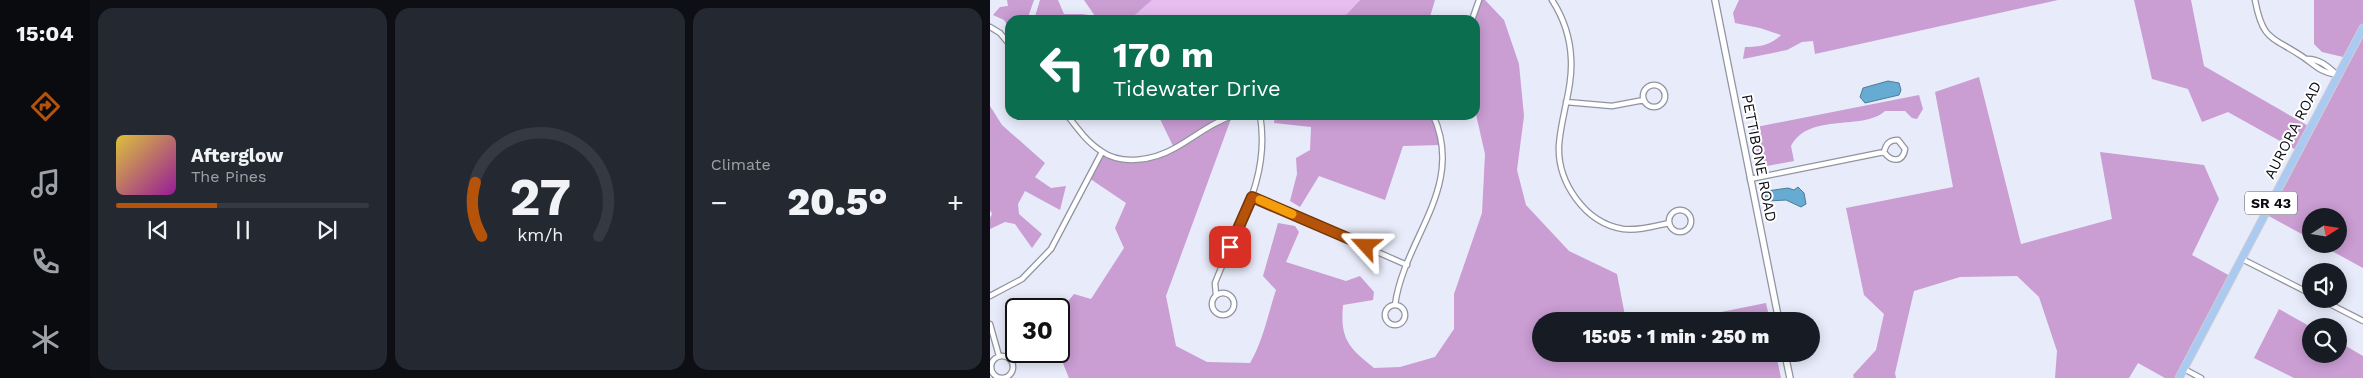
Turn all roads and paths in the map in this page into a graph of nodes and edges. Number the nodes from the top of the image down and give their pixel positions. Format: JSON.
{"nodes":[{"id":1,"x":1479,"y":0,"type":"edge"},
{"id":2,"x":1552,"y":0,"type":"edge"},
{"id":3,"x":1715,"y":0,"type":"edge"},
{"id":4,"x":2255,"y":0,"type":"edge"},
{"id":5,"x":1474,"y":15,"type":"edge"},
{"id":6,"x":990,"y":27,"type":"edge"},
{"id":7,"x":2363,"y":28,"type":"edge"},
{"id":8,"x":1005,"y":38,"type":"edge"},
{"id":9,"x":2337,"y":75,"type":"junction"},
{"id":10,"x":1644,"y":100,"type":"junction"},
{"id":11,"x":1566,"y":102,"type":"junction"},
{"id":12,"x":1071,"y":120,"type":"edge"},
{"id":13,"x":1220,"y":120,"type":"edge"},
{"id":14,"x":1260,"y":120,"type":"edge"},
{"id":15,"x":1434,"y":120,"type":"edge"},
{"id":16,"x":1102,"y":152,"type":"junction"},
{"id":17,"x":1884,"y":152,"type":"junction"},
{"id":18,"x":1750,"y":178,"type":"junction"},
{"id":19,"x":1252,"y":197,"type":"junction"},
{"id":20,"x":1669,"y":223,"type":"junction"},
{"id":21,"x":2242,"y":259,"type":"junction"},
{"id":22,"x":1407,"y":265,"type":"junction"},
{"id":23,"x":2302,"y":289,"type":"edge"},
{"id":24,"x":1216,"y":295,"type":"junction"},
{"id":25,"x":990,"y":296,"type":"edge"},
{"id":26,"x":1395,"y":305,"type":"junction"},
{"id":27,"x":2338,"y":308,"type":"edge"},
{"id":28,"x":1777,"y":312,"type":"edge"},
{"id":29,"x":2363,"y":320,"type":"edge"},
{"id":30,"x":990,"y":324,"type":"edge"},
{"id":31,"x":1000,"y":356,"type":"junction"},
{"id":32,"x":1787,"y":362,"type":"edge"},
{"id":33,"x":2184,"y":369,"type":"junction"},
{"id":34,"x":1790,"y":378,"type":"edge"},
{"id":35,"x":2179,"y":378,"type":"edge"},
{"id":36,"x":2201,"y":378,"type":"edge"}],
"edges":[{"from":1,"to":5,"type":"street"},
{"from":2,"to":11,"type":"street"},
{"from":3,"to":18,"type":"street","name":"PETTIBONE ROAD"},
{"from":4,"to":9,"type":"street"},
{"from":6,"to":8,"type":"street"},
{"from":7,"to":9,"type":"main road","name":"AURORA ROAD","number":"SR 43"},
{"from":9,"to":21,"type":"main road","name":"AURORA ROAD","number":"SR 43"},
{"from":10,"to":10,"type":"street"},
{"from":10,"to":11,"type":"street"},
{"from":11,"to":20,"type":"street"},
{"from":12,"to":16,"type":"street"},
{"from":13,"to":16,"type":"street"},
{"from":14,"to":19,"type":"street"},
{"from":15,"to":22,"type":"street"},
{"from":16,"to":25,"type":"street"},
{"from":17,"to":17,"type":"street"},
{"from":17,"to":18,"type":"street"},
{"from":18,"to":28,"type":"street","name":"PETTIBONE ROAD"},
{"from":19,"to":22,"type":"street"},
{"from":19,"to":24,"type":"street"},
{"from":20,"to":20,"type":"street"},
{"from":21,"to":23,"type":"street"},
{"from":21,"to":33,"type":"main road","name":"AURORA ROAD","number":"SR 43"},
{"from":22,"to":26,"type":"street"},
{"from":24,"to":24,"type":"street"},
{"from":26,"to":26,"type":"street"},
{"from":27,"to":29,"type":"street"},
{"from":30,"to":31,"type":"street"},
{"from":31,"to":31,"type":"street"},
{"from":32,"to":34,"type":"street"},
{"from":33,"to":35,"type":"main road","name":"AURORA ROAD","number":"SR 43"},
{"from":33,"to":36,"type":"street"}]}
